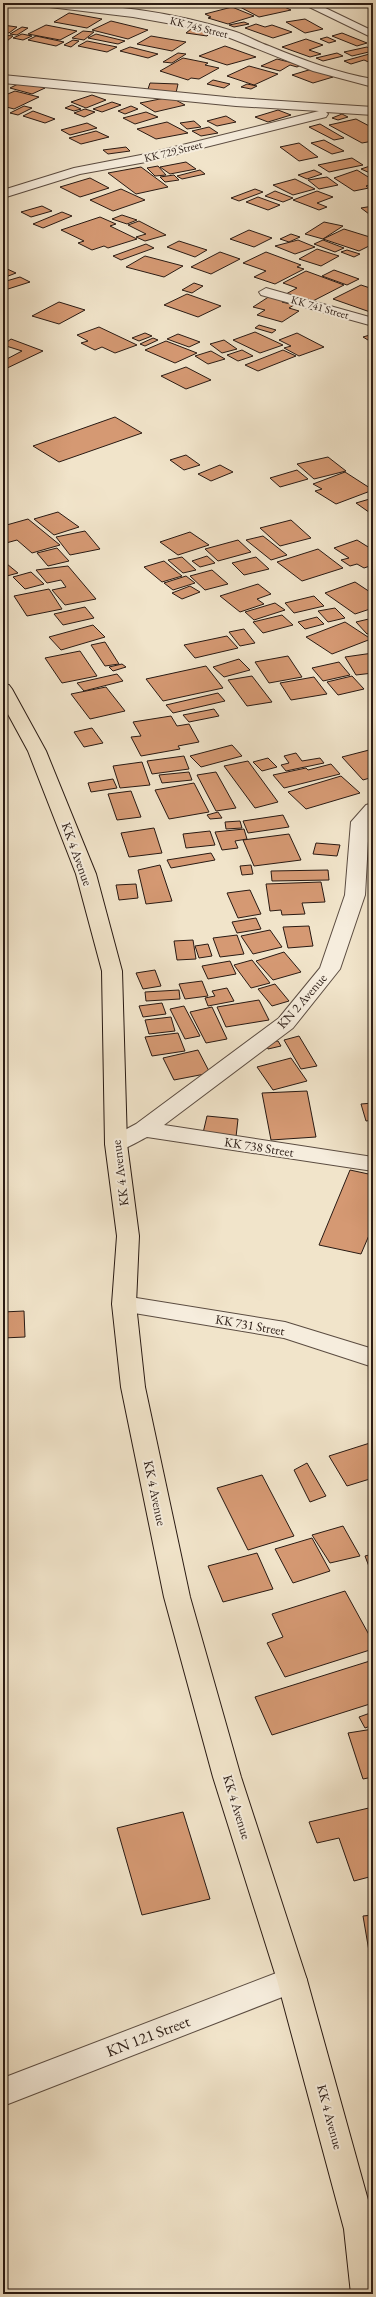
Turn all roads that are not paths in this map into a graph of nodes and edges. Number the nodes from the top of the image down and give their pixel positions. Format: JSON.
{"nodes":[{"id":1,"x":41,"y":3,"type":"edge"},
{"id":2,"x":306,"y":3,"type":"edge"},
{"id":3,"x":373,"y":36,"type":"edge"},
{"id":4,"x":3,"y":79,"type":"edge"},
{"id":5,"x":373,"y":83,"type":"edge"},
{"id":6,"x":342,"y":109,"type":"junction"},
{"id":7,"x":373,"y":111,"type":"edge"},
{"id":8,"x":3,"y":194,"type":"edge"},
{"id":9,"x":266,"y":292,"type":"dead end"},
{"id":10,"x":373,"y":322,"type":"edge"},
{"id":11,"x":3,"y":689,"type":"edge"},
{"id":12,"x":373,"y":809,"type":"edge"},
{"id":13,"x":144,"y":1129,"type":"junction"},
{"id":14,"x":116,"y":1144,"type":"junction"},
{"id":15,"x":373,"y":1164,"type":"edge"},
{"id":16,"x":124,"y":1304,"type":"junction"},
{"id":17,"x":373,"y":1358,"type":"edge"},
{"id":18,"x":292,"y":1980,"type":"junction"},
{"id":19,"x":3,"y":2092,"type":"edge"},
{"id":20,"x":368,"y":2294,"type":"edge"}],
"edges":[{"from":1,"to":5,"type":"street","name":"KK 745 Street"},
{"from":2,"to":3,"type":"street"},
{"from":4,"to":6,"type":"street"},
{"from":6,"to":7,"type":"street"},
{"from":6,"to":8,"type":"street","name":"KK 729 Street"},
{"from":9,"to":10,"type":"street","name":"KK 741 Street"},
{"from":11,"to":14,"type":"main road","name":"KK 4 Avenue"},
{"from":12,"to":13,"type":"street","name":"KN 2 Avenue"},
{"from":13,"to":14,"type":"street","name":"KN 2 Avenue"},
{"from":13,"to":15,"type":"street","name":"KK 738 Street"},
{"from":14,"to":16,"type":"main road","name":"KK 4 Avenue"},
{"from":16,"to":17,"type":"street","name":"KK 731 Street"},
{"from":16,"to":18,"type":"main road","name":"KK 4 Avenue"},
{"from":18,"to":19,"type":"street","name":"KN 121 Street"},
{"from":18,"to":20,"type":"main road","name":"KK 4 Avenue"}]}
